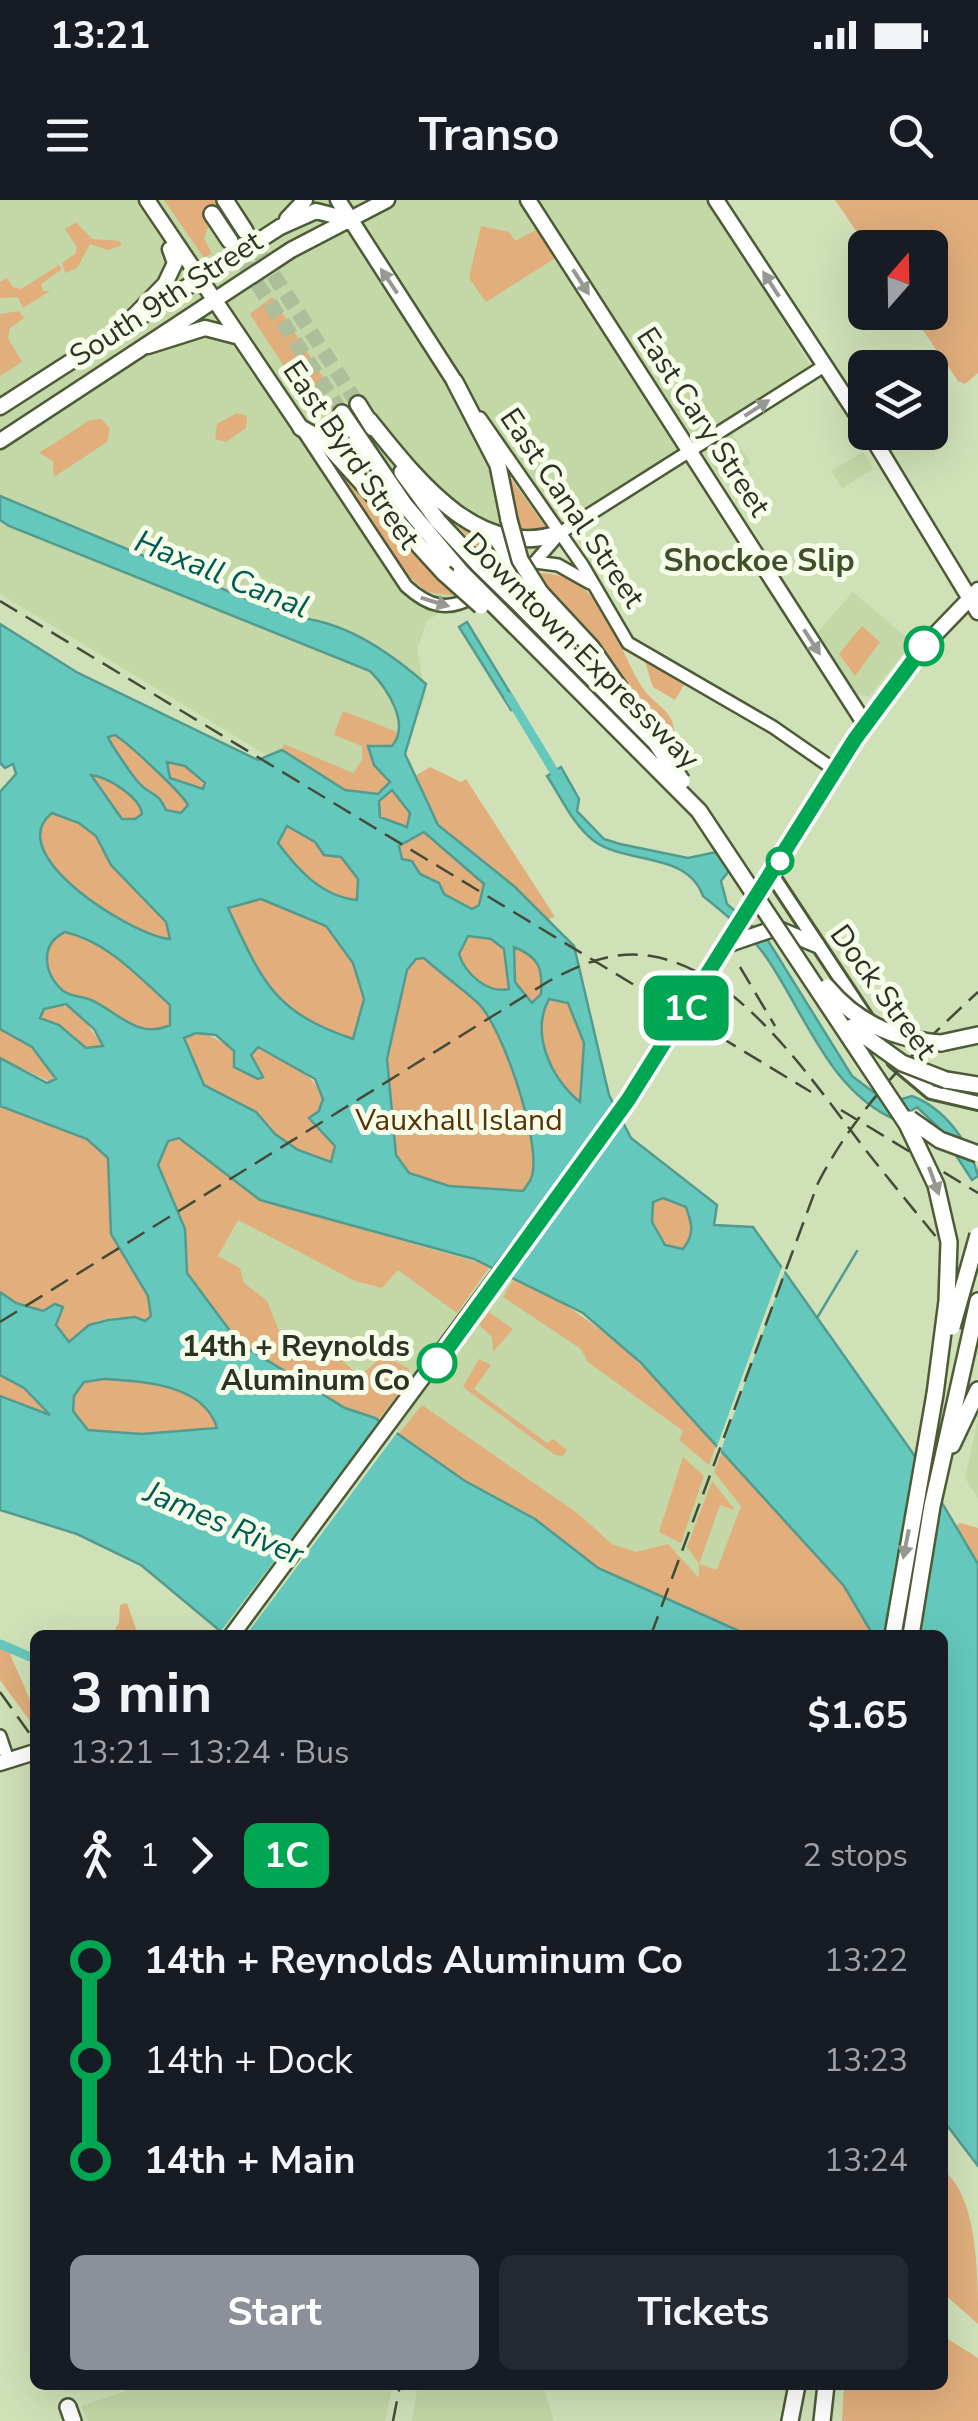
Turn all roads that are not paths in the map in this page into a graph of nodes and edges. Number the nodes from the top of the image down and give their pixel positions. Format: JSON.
{"nodes":[{"id":1,"x":147,"y":200,"type":"edge"},
{"id":2,"x":225,"y":200,"type":"edge"},
{"id":3,"x":304,"y":200,"type":"edge"},
{"id":4,"x":338,"y":200,"type":"edge"},
{"id":5,"x":387,"y":200,"type":"edge"},
{"id":6,"x":528,"y":200,"type":"edge"},
{"id":7,"x":716,"y":200,"type":"edge"},
{"id":8,"x":212,"y":214,"type":"dead end"},
{"id":9,"x":347,"y":219,"type":"junction"},
{"id":10,"x":160,"y":221,"type":"junction"},
{"id":11,"x":280,"y":226,"type":"junction"},
{"id":12,"x":244,"y":231,"type":"tunnel mouth"},
{"id":13,"x":230,"y":242,"type":"tunnel mouth"},
{"id":14,"x":198,"y":278,"type":"junction"},
{"id":15,"x":212,"y":300,"type":"junction"},
{"id":16,"x":126,"y":326,"type":"junction"},
{"id":17,"x":237,"y":336,"type":"junction"},
{"id":18,"x":142,"y":346,"type":"junction"},
{"id":19,"x":824,"y":366,"type":"junction"},
{"id":20,"x":455,"y":382,"type":"junction"},
{"id":21,"x":848,"y":402,"type":"edge"},
{"id":22,"x":358,"y":404,"type":"tunnel mouth"},
{"id":23,"x":1,"y":406,"type":"edge"},
{"id":24,"x":342,"y":414,"type":"tunnel mouth"},
{"id":25,"x":369,"y":420,"type":"junction"},
{"id":26,"x":301,"y":428,"type":"junction"},
{"id":27,"x":0,"y":441,"type":"edge"},
{"id":28,"x":880,"y":450,"type":"edge"},
{"id":29,"x":690,"y":451,"type":"junction"},
{"id":30,"x":560,"y":533,"type":"junction"},
{"id":31,"x":493,"y":534,"type":"junction"},
{"id":32,"x":535,"y":562,"type":"junction"},
{"id":33,"x":507,"y":578,"type":"junction"},
{"id":34,"x":596,"y":588,"type":"junction"},
{"id":35,"x":976,"y":600,"type":"edge"},
{"id":36,"x":571,"y":684,"type":"junction"},
{"id":37,"x":865,"y":724,"type":"junction"},
{"id":38,"x":652,"y":738,"type":"junction"},
{"id":39,"x":835,"y":770,"type":"junction"},
{"id":40,"x":772,"y":875,"type":"junction"},
{"id":41,"x":728,"y":944,"type":"junction"},
{"id":42,"x":816,"y":945,"type":"junction"},
{"id":43,"x":798,"y":954,"type":"junction"},
{"id":44,"x":832,"y":1006,"type":"junction"},
{"id":45,"x":978,"y":1034,"type":"edge"},
{"id":46,"x":978,"y":1086,"type":"edge"},
{"id":47,"x":978,"y":1103,"type":"edge"},
{"id":48,"x":978,"y":1154,"type":"edge"},
{"id":49,"x":978,"y":1235,"type":"edge"},
{"id":50,"x":978,"y":1300,"type":"edge"},
{"id":51,"x":978,"y":1390,"type":"edge"},
{"id":52,"x":935,"y":1394,"type":"junction"},
{"id":53,"x":932,"y":1506,"type":"junction"},
{"id":54,"x":236,"y":1630,"type":"edge"},
{"id":55,"x":893,"y":1630,"type":"edge"},
{"id":56,"x":913,"y":1630,"type":"edge"},
{"id":57,"x":0,"y":1736,"type":"edge"},
{"id":58,"x":30,"y":1754,"type":"edge"},
{"id":59,"x":4,"y":1762,"type":"edge"},
{"id":60,"x":798,"y":2390,"type":"edge"},
{"id":61,"x":799,"y":2390,"type":"edge"},
{"id":62,"x":825,"y":2390,"type":"edge"},
{"id":63,"x":790,"y":2421,"type":"edge"},
{"id":64,"x":797,"y":2421,"type":"edge"},
{"id":65,"x":822,"y":2421,"type":"edge"}],
"edges":[{"from":1,"to":10,"type":"main road","name":"East Byrd Street"},
{"from":2,"to":12,"type":"highway"},
{"from":3,"to":11,"type":"main road"},
{"from":4,"to":9,"type":"main road","name":"East Canal Street"},
{"from":5,"to":9,"type":"main road","name":"South 9th Street"},
{"from":6,"to":29,"type":"main road","name":"East Cary Street","one_way":true},
{"from":19,"to":7,"type":"main road","one_way":true},
{"from":8,"to":13,"type":"highway"},
{"from":9,"to":11,"type":"main road","name":"South 9th Street"},
{"from":9,"to":15,"type":"main road","name":"South 9th Street"},
{"from":20,"to":9,"type":"main road","name":"East Canal Street","one_way":true},
{"from":10,"to":14,"type":"main road","name":"East Byrd Street"},
{"from":10,"to":16,"type":"main road"},
{"from":11,"to":14,"type":"main road","name":"South 9th Street"},
{"from":14,"to":15,"type":"main road","name":"East Byrd Street"},
{"from":14,"to":16,"type":"main road","name":"South 9th Street"},
{"from":15,"to":17,"type":"main road","name":"East Byrd Street"},
{"from":15,"to":18,"type":"main road","name":"South 9th Street"},
{"from":16,"to":23,"type":"main road","name":"South 9th Street"},
{"from":17,"to":18,"type":"main road"},
{"from":17,"to":26,"type":"main road","name":"East Byrd Street"},
{"from":18,"to":27,"type":"main road","name":"South 9th Street"},
{"from":19,"to":21,"type":"main road"},
{"from":29,"to":19,"type":"street","name":"East Byrd Street","one_way":true},
{"from":20,"to":30,"type":"street","name":"East Canal Street"},
{"from":20,"to":38,"type":"highway","bridge":true},
{"from":22,"to":25,"type":"highway","name":"Downtown Expressway"},
{"from":24,"to":36,"type":"highway","name":"Downtown Expressway","bridge":true},
{"from":25,"to":31,"type":"highway"},
{"from":25,"to":38,"type":"highway","name":"Downtown Expressway","bridge":true},
{"from":26,"to":33,"type":"street","name":"East Byrd Street","one_way":true},
{"from":26,"to":36,"type":"highway","bridge":true},
{"from":28,"to":35,"type":"main road"},
{"from":29,"to":30,"type":"street","name":"East Byrd Street"},
{"from":29,"to":37,"type":"main road","name":"East Cary Street","one_way":true},
{"from":30,"to":31,"type":"highway"},
{"from":30,"to":32,"type":"street","name":"East Byrd Street"},
{"from":30,"to":34,"type":"street","name":"East Canal Street"},
{"from":31,"to":33,"type":"highway"},
{"from":32,"to":33,"type":"street","name":"East Byrd Street"},
{"from":32,"to":34,"type":"street"},
{"from":34,"to":39,"type":"street","name":"East Canal Street"},
{"from":35,"to":37,"type":"main road"},
{"from":36,"to":44,"type":"highway","name":"Downtown Expressway","bridge":true},
{"from":37,"to":39,"type":"main road"},
{"from":38,"to":43,"type":"highway","name":"Downtown Expressway","bridge":true},
{"from":39,"to":40,"type":"main road"},
{"from":40,"to":41,"type":"main road"},
{"from":40,"to":42,"type":"main road","name":"Dock Street"},
{"from":41,"to":42,"type":"main road"},
{"from":41,"to":54,"type":"main road"},
{"from":42,"to":47,"type":"main road","name":"Dock Street"},
{"from":43,"to":45,"type":"highway","bridge":true},
{"from":43,"to":48,"type":"highway","bridge":true},
{"from":44,"to":46,"type":"highway","bridge":true},
{"from":44,"to":52,"type":"highway","one_way":true,"bridge":true},
{"from":49,"to":52,"type":"highway","bridge":true},
{"from":50,"to":53,"type":"highway"},
{"from":51,"to":53,"type":"highway"},
{"from":52,"to":55,"type":"highway","one_way":true},
{"from":53,"to":56,"type":"highway"},
{"from":57,"to":59,"type":"street"},
{"from":58,"to":59,"type":"main road"},
{"from":60,"to":63,"type":"highway"},
{"from":61,"to":64,"type":"highway"},
{"from":62,"to":65,"type":"highway"}]}
